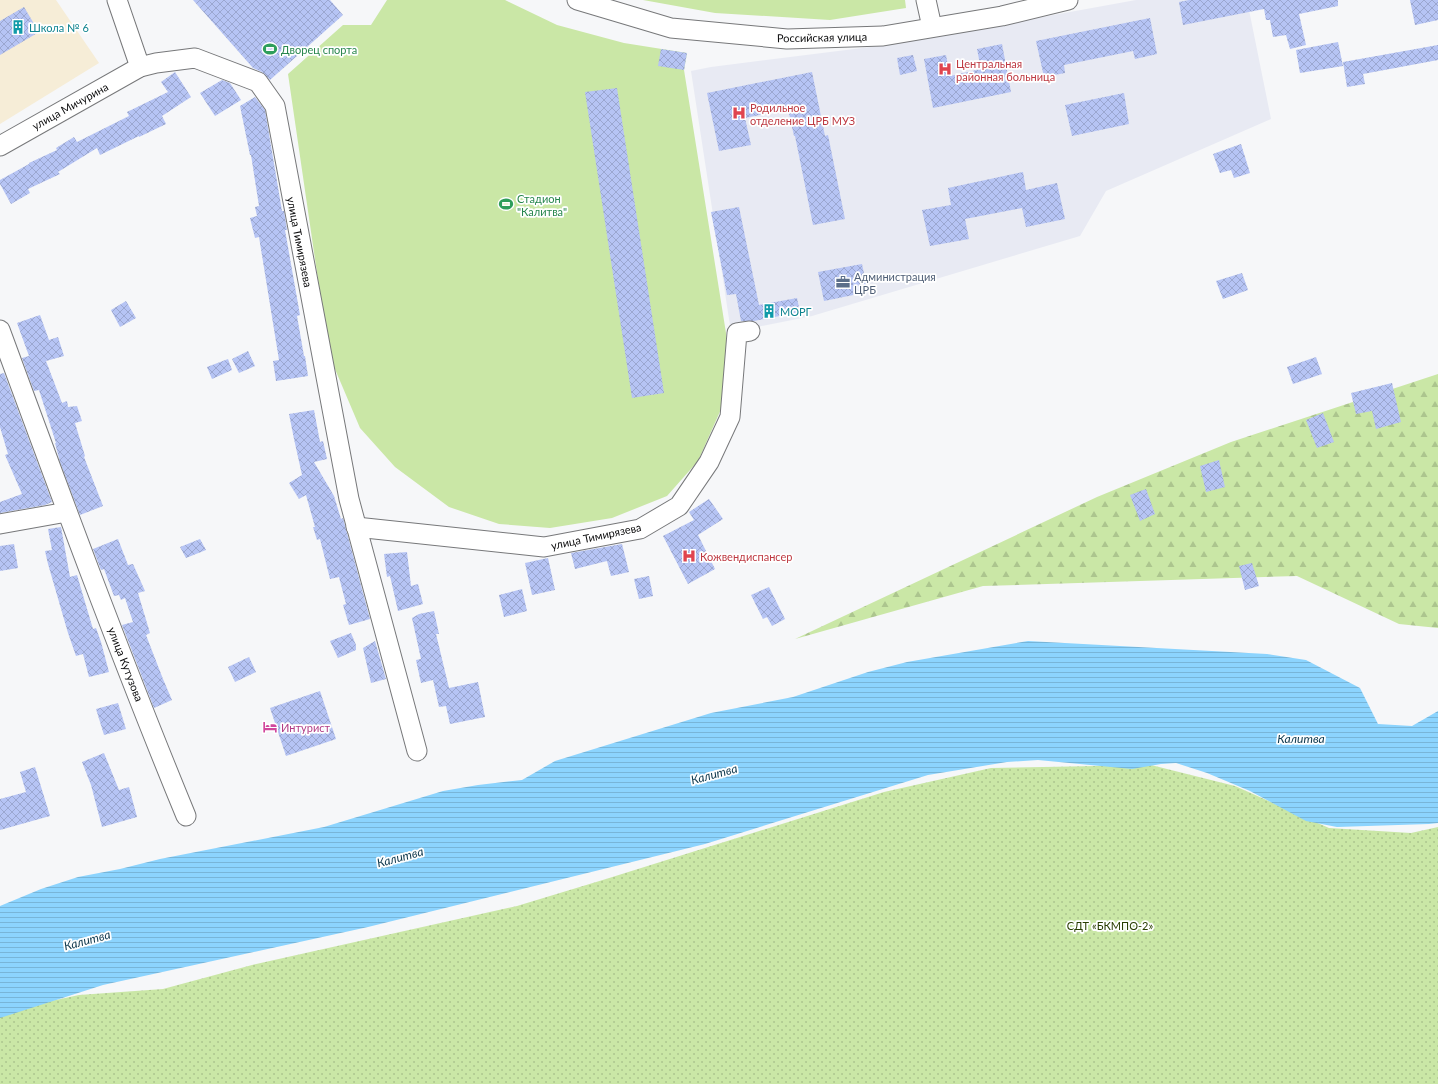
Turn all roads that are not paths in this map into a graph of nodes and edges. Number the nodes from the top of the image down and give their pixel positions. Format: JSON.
{"nodes":[{"id":1,"x":117,"y":0,"type":"edge"},
{"id":2,"x":577,"y":0,"type":"edge"},
{"id":3,"x":926,"y":0,"type":"edge"},
{"id":4,"x":1068,"y":0,"type":"edge"},
{"id":5,"x":932,"y":27,"type":"junction"},
{"id":6,"x":140,"y":67,"type":"junction"},
{"id":7,"x":0,"y":146,"type":"edge"},
{"id":8,"x":0,"y":330,"type":"edge"},
{"id":9,"x":750,"y":331,"type":"dead end"},
{"id":10,"x":67,"y":512,"type":"junction"},
{"id":11,"x":0,"y":524,"type":"edge"},
{"id":12,"x":356,"y":527,"type":"junction"},
{"id":13,"x":417,"y":751,"type":"dead end"},
{"id":14,"x":186,"y":816,"type":"dead end"}],
"edges":[{"from":1,"to":6,"type":"street"},
{"from":2,"to":5,"type":"street","name":"Российская улица"},
{"from":3,"to":5,"type":"street"},
{"from":4,"to":5,"type":"street","name":"Российская улица"},
{"from":6,"to":7,"type":"street","name":"улица Мичурина"},
{"from":6,"to":12,"type":"street","name":"улица Тимирязева"},
{"from":8,"to":10,"type":"street","name":"улица Кутузова"},
{"from":9,"to":12,"type":"street","name":"улица Тимирязева"},
{"from":10,"to":11,"type":"street"},
{"from":10,"to":14,"type":"street","name":"улица Кутузова"},
{"from":12,"to":13,"type":"street","name":"улица Тимирязева"}]}
